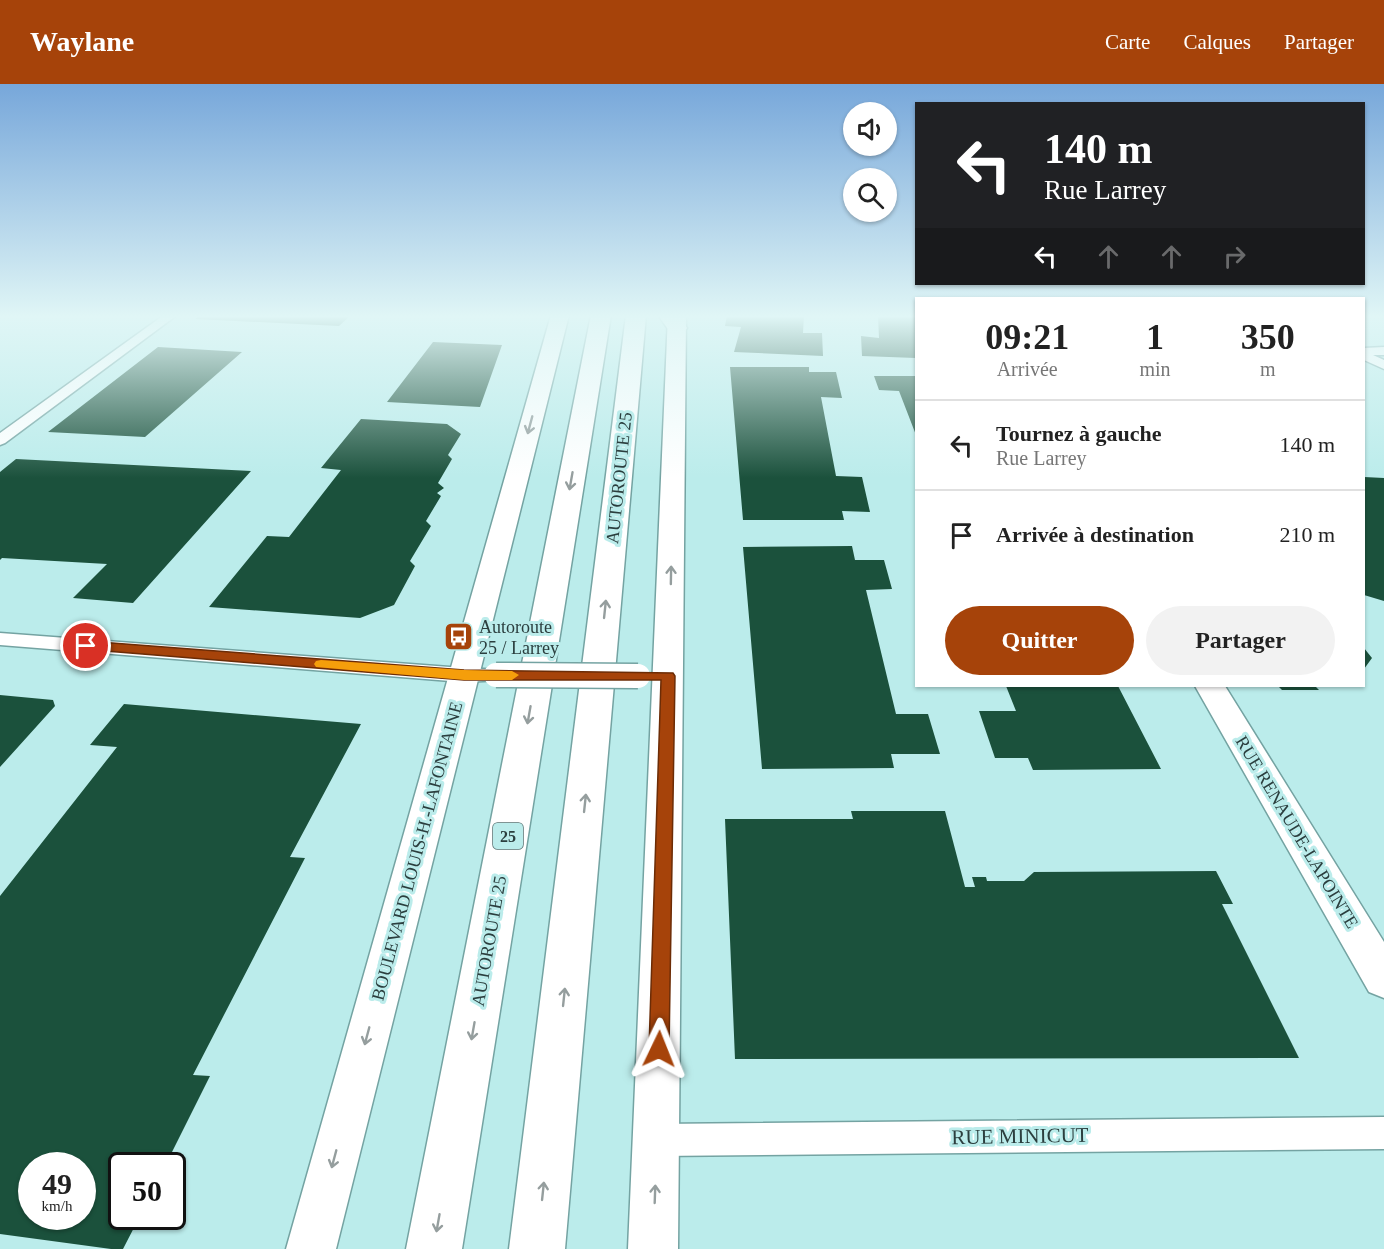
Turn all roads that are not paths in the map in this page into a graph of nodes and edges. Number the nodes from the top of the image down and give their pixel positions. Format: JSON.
{"nodes":[{"id":1,"x":97,"y":369,"type":"edge"},
{"id":2,"x":548,"y":369,"type":"edge"},
{"id":3,"x":591,"y":369,"type":"edge"},
{"id":4,"x":630,"y":369,"type":"edge"},
{"id":5,"x":671,"y":369,"type":"edge"},
{"id":6,"x":0,"y":440,"type":"edge"},
{"id":7,"x":0,"y":639,"type":"edge"},
{"id":8,"x":480,"y":675,"type":"junction"},
{"id":9,"x":653,"y":676,"type":"junction"},
{"id":10,"x":1211,"y":687,"type":"edge"},
{"id":11,"x":1384,"y":979,"type":"edge"},
{"id":12,"x":1384,"y":1133,"type":"edge"},
{"id":13,"x":657,"y":1140,"type":"junction"},
{"id":14,"x":311,"y":1249,"type":"edge"},
{"id":15,"x":434,"y":1249,"type":"edge"},
{"id":16,"x":537,"y":1249,"type":"edge"},
{"id":17,"x":653,"y":1249,"type":"edge"}],
"edges":[{"from":1,"to":6,"type":"street"},
{"from":2,"to":8,"type":"main road","name":"BOULEVARD LOUIS-H.-LAFONTAINE","one_way":true},
{"from":3,"to":15,"type":"highway","name":"AUTOROUTE 25","number":"25","one_way":true},
{"from":16,"to":4,"type":"highway","name":"AUTOROUTE 25","one_way":true},
{"from":9,"to":5,"type":"main road","one_way":true},
{"from":7,"to":8,"type":"street"},
{"from":8,"to":9,"type":"street","bridge":true},
{"from":8,"to":14,"type":"main road","name":"BOULEVARD LOUIS-H.-LAFONTAINE","one_way":true},
{"from":9,"to":13,"type":"main road"},
{"from":10,"to":11,"type":"main road","name":"RUE RENAUDE-LAPOINTE"},
{"from":12,"to":13,"type":"street","name":"RUE MINICUT"},
{"from":17,"to":13,"type":"main road","one_way":true}]}
